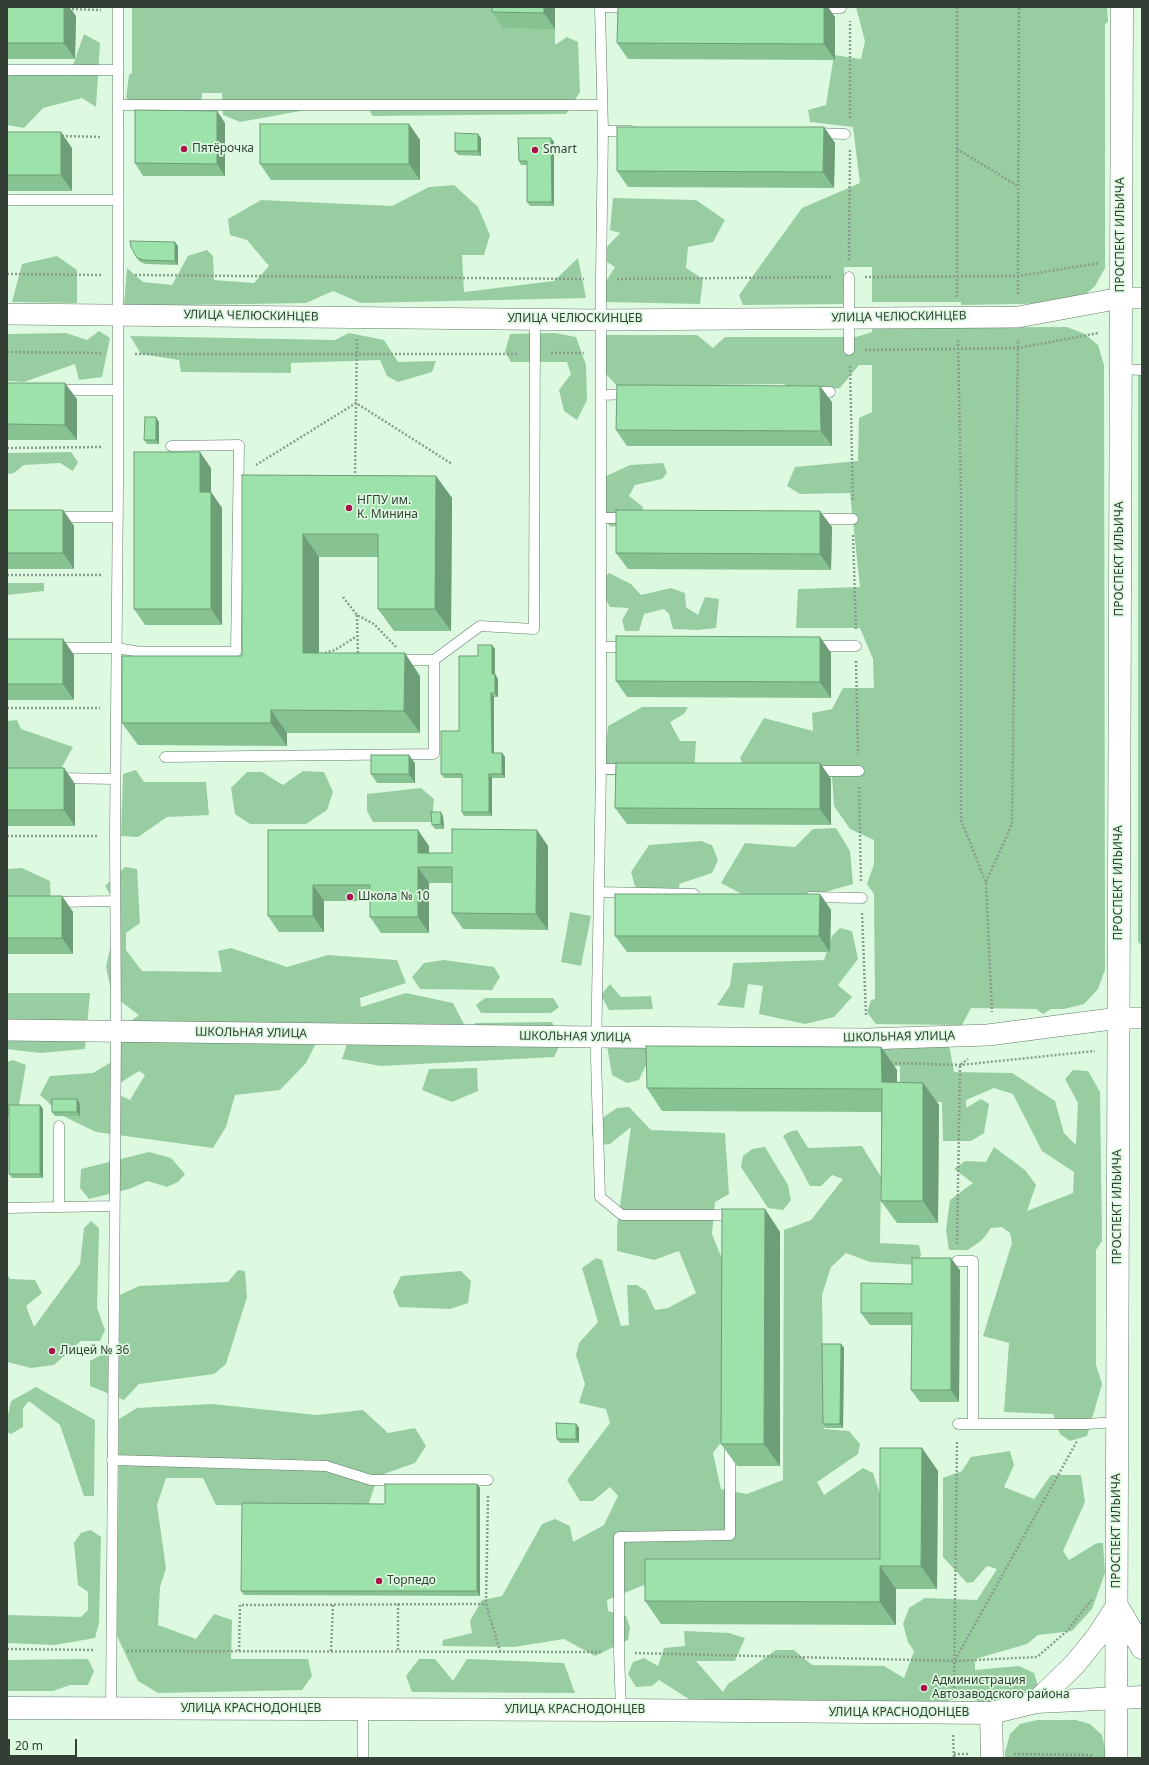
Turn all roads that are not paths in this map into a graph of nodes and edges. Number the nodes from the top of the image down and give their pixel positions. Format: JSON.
{"nodes":[{"id":1,"x":600,"y":7,"type":"edge"},
{"id":2,"x":639,"y":7,"type":"edge"},
{"id":3,"x":1122,"y":7,"type":"edge"},
{"id":4,"x":802,"y":8,"type":"edge"},
{"id":5,"x":841,"y":8,"type":"edge"},
{"id":6,"x":118,"y":9,"type":"edge"},
{"id":7,"x":7,"y":70,"type":"edge"},
{"id":8,"x":118,"y":70,"type":"junction"},
{"id":9,"x":118,"y":105,"type":"junction"},
{"id":10,"x":602,"y":105,"type":"junction"},
{"id":11,"x":602,"y":131,"type":"junction"},
{"id":12,"x":642,"y":131,"type":"edge"},
{"id":13,"x":806,"y":133,"type":"edge"},
{"id":14,"x":845,"y":134,"type":"dead end"},
{"id":15,"x":7,"y":200,"type":"edge"},
{"id":16,"x":118,"y":200,"type":"junction"},
{"id":17,"x":849,"y":277,"type":"road end"},
{"id":18,"x":1132,"y":298,"type":"edge"},
{"id":19,"x":7,"y":314,"type":"edge"},
{"id":20,"x":117,"y":315,"type":"junction"},
{"id":21,"x":848,"y":318,"type":"junction"},
{"id":22,"x":535,"y":319,"type":"junction"},
{"id":23,"x":601,"y":320,"type":"junction"},
{"id":24,"x":849,"y":350,"type":"road end"},
{"id":25,"x":1121,"y":370,"type":"junction"},
{"id":26,"x":1142,"y":370,"type":"edge"},
{"id":27,"x":45,"y":390,"type":"edge"},
{"id":28,"x":117,"y":390,"type":"junction"},
{"id":29,"x":830,"y":392,"type":"dead end"},
{"id":30,"x":798,"y":393,"type":"edge"},
{"id":31,"x":640,"y":394,"type":"edge"},
{"id":32,"x":601,"y":395,"type":"junction"},
{"id":33,"x":171,"y":446,"type":"dead end"},
{"id":34,"x":47,"y":517,"type":"edge"},
{"id":35,"x":118,"y":517,"type":"junction"},
{"id":36,"x":601,"y":518,"type":"junction"},
{"id":37,"x":640,"y":518,"type":"edge"},
{"id":38,"x":806,"y":519,"type":"edge"},
{"id":39,"x":853,"y":519,"type":"road end"},
{"id":40,"x":800,"y":646,"type":"edge"},
{"id":41,"x":856,"y":646,"type":"road end"},
{"id":42,"x":600,"y":647,"type":"junction"},
{"id":43,"x":640,"y":647,"type":"edge"},
{"id":44,"x":44,"y":648,"type":"edge"},
{"id":45,"x":117,"y":648,"type":"junction"},
{"id":46,"x":407,"y":660,"type":"road end"},
{"id":47,"x":434,"y":660,"type":"junction"},
{"id":48,"x":165,"y":757,"type":"dead end"},
{"id":49,"x":601,"y":769,"type":"junction"},
{"id":50,"x":640,"y":770,"type":"edge"},
{"id":51,"x":804,"y":771,"type":"edge"},
{"id":52,"x":858,"y":771,"type":"road end"},
{"id":53,"x":46,"y":778,"type":"edge"},
{"id":54,"x":115,"y":779,"type":"junction"},
{"id":55,"x":599,"y":892,"type":"junction"},
{"id":56,"x":702,"y":894,"type":"edge"},
{"id":57,"x":798,"y":897,"type":"edge"},
{"id":58,"x":862,"y":898,"type":"road end"},
{"id":59,"x":115,"y":901,"type":"junction"},
{"id":60,"x":45,"y":902,"type":"edge"},
{"id":61,"x":1119,"y":1018,"type":"junction"},
{"id":62,"x":1142,"y":1018,"type":"edge"},
{"id":63,"x":7,"y":1030,"type":"edge"},
{"id":64,"x":116,"y":1032,"type":"junction"},
{"id":65,"x":597,"y":1037,"type":"junction"},
{"id":66,"x":59,"y":1126,"type":"dead end"},
{"id":67,"x":114,"y":1206,"type":"junction"},
{"id":68,"x":59,"y":1207,"type":"junction"},
{"id":69,"x":7,"y":1208,"type":"edge"},
{"id":70,"x":729,"y":1230,"type":"edge"},
{"id":71,"x":957,"y":1261,"type":"road end"},
{"id":72,"x":1117,"y":1422,"type":"junction"},
{"id":73,"x":958,"y":1424,"type":"road end"},
{"id":74,"x":973,"y":1424,"type":"junction"},
{"id":75,"x":730,"y":1434,"type":"edge"},
{"id":76,"x":112,"y":1460,"type":"junction"},
{"id":77,"x":488,"y":1480,"type":"road end"},
{"id":78,"x":1117,"y":1606,"type":"junction"},
{"id":79,"x":1142,"y":1648,"type":"edge"},
{"id":80,"x":1142,"y":1697,"type":"edge"},
{"id":81,"x":1117,"y":1698,"type":"junction"},
{"id":82,"x":1036,"y":1702,"type":"junction"},
{"id":83,"x":7,"y":1708,"type":"edge"},
{"id":84,"x":111,"y":1708,"type":"junction"},
{"id":85,"x":363,"y":1710,"type":"junction"},
{"id":86,"x":621,"y":1710,"type":"junction"},
{"id":87,"x":991,"y":1713,"type":"junction"},
{"id":88,"x":1001,"y":1756,"type":"edge"},
{"id":89,"x":1107,"y":1756,"type":"edge"},
{"id":90,"x":363,"y":1758,"type":"edge"}],
"edges":[{"from":1,"to":2,"type":"lane"},
{"from":1,"to":10,"type":"lane"},
{"from":3,"to":18,"type":"street","name":"ПРОСПЕКТ ИЛЬИЧА"},
{"from":4,"to":5,"type":"lane"},
{"from":6,"to":8,"type":"lane"},
{"from":7,"to":8,"type":"lane"},
{"from":8,"to":9,"type":"lane"},
{"from":9,"to":10,"type":"lane"},
{"from":9,"to":16,"type":"lane"},
{"from":10,"to":11,"type":"lane"},
{"from":11,"to":12,"type":"lane"},
{"from":11,"to":23,"type":"lane"},
{"from":13,"to":14,"type":"lane"},
{"from":15,"to":16,"type":"lane"},
{"from":16,"to":20,"type":"lane"},
{"from":17,"to":21,"type":"lane"},
{"from":18,"to":21,"type":"street","name":"УЛИЦА ЧЕЛЮСКИНЦЕВ"},
{"from":18,"to":25,"type":"street","name":"ПРОСПЕКТ ИЛЬИЧА"},
{"from":19,"to":20,"type":"street","name":"УЛИЦА ЧЕЛЮСКИНЦЕВ"},
{"from":20,"to":22,"type":"street","name":"УЛИЦА ЧЕЛЮСКИНЦЕВ"},
{"from":20,"to":28,"type":"lane"},
{"from":21,"to":23,"type":"street","name":"УЛИЦА ЧЕЛЮСКИНЦЕВ"},
{"from":21,"to":24,"type":"lane"},
{"from":22,"to":23,"type":"street","name":"УЛИЦА ЧЕЛЮСКИНЦЕВ"},
{"from":22,"to":47,"type":"lane"},
{"from":23,"to":32,"type":"lane"},
{"from":25,"to":26,"type":"lane"},
{"from":25,"to":61,"type":"street","name":"ПРОСПЕКТ ИЛЬИЧА"},
{"from":27,"to":28,"type":"lane"},
{"from":28,"to":35,"type":"lane"},
{"from":29,"to":30,"type":"lane"},
{"from":31,"to":32,"type":"lane"},
{"from":32,"to":36,"type":"lane"},
{"from":33,"to":45,"type":"lane"},
{"from":34,"to":35,"type":"lane"},
{"from":35,"to":45,"type":"lane"},
{"from":36,"to":37,"type":"lane"},
{"from":36,"to":42,"type":"lane"},
{"from":38,"to":39,"type":"lane"},
{"from":40,"to":41,"type":"lane"},
{"from":42,"to":43,"type":"lane"},
{"from":42,"to":49,"type":"lane"},
{"from":44,"to":45,"type":"lane"},
{"from":45,"to":54,"type":"lane"},
{"from":46,"to":47,"type":"lane"},
{"from":47,"to":48,"type":"lane"},
{"from":49,"to":50,"type":"lane"},
{"from":49,"to":55,"type":"lane"},
{"from":51,"to":52,"type":"lane"},
{"from":53,"to":54,"type":"lane"},
{"from":54,"to":59,"type":"lane"},
{"from":55,"to":56,"type":"lane"},
{"from":55,"to":65,"type":"lane"},
{"from":57,"to":58,"type":"lane"},
{"from":59,"to":60,"type":"lane"},
{"from":59,"to":64,"type":"lane"},
{"from":61,"to":62,"type":"street","name":"ШКОЛЬНАЯ УЛИЦА"},
{"from":61,"to":65,"type":"street","name":"ШКОЛЬНАЯ УЛИЦА"},
{"from":61,"to":72,"type":"street","name":"ПРОСПЕКТ ИЛЬИЧА"},
{"from":63,"to":64,"type":"street","name":"ШКОЛЬНАЯ УЛИЦА"},
{"from":64,"to":65,"type":"street","name":"ШКОЛЬНАЯ УЛИЦА"},
{"from":64,"to":67,"type":"lane"},
{"from":65,"to":70,"type":"lane"},
{"from":66,"to":68,"type":"lane"},
{"from":67,"to":68,"type":"lane"},
{"from":67,"to":76,"type":"lane"},
{"from":68,"to":69,"type":"lane"},
{"from":71,"to":74,"type":"lane"},
{"from":72,"to":74,"type":"lane"},
{"from":72,"to":78,"type":"street","name":"ПРОСПЕКТ ИЛЬИЧА"},
{"from":73,"to":74,"type":"lane"},
{"from":75,"to":86,"type":"lane"},
{"from":76,"to":77,"type":"lane"},
{"from":76,"to":84,"type":"lane"},
{"from":78,"to":79,"type":"street"},
{"from":78,"to":81,"type":"street","name":"ПРОСПЕКТ ИЛЬИЧА"},
{"from":78,"to":82,"type":"street"},
{"from":80,"to":81,"type":"street","name":"УЛИЦА КРАСНОДОНЦЕВ"},
{"from":81,"to":82,"type":"street","name":"УЛИЦА КРАСНОДОНЦЕВ"},
{"from":81,"to":89,"type":"street","name":"ПРОСПЕКТ ИЛЬИЧА"},
{"from":82,"to":87,"type":"street","name":"УЛИЦА КРАСНОДОНЦЕВ"},
{"from":83,"to":84,"type":"street","name":"УЛИЦА КРАСНОДОНЦЕВ"},
{"from":84,"to":85,"type":"street","name":"УЛИЦА КРАСНОДОНЦЕВ"},
{"from":85,"to":86,"type":"street","name":"УЛИЦА КРАСНОДОНЦЕВ"},
{"from":85,"to":90,"type":"lane"},
{"from":86,"to":87,"type":"street","name":"УЛИЦА КРАСНОДОНЦЕВ"},
{"from":87,"to":88,"type":"street"}]}
